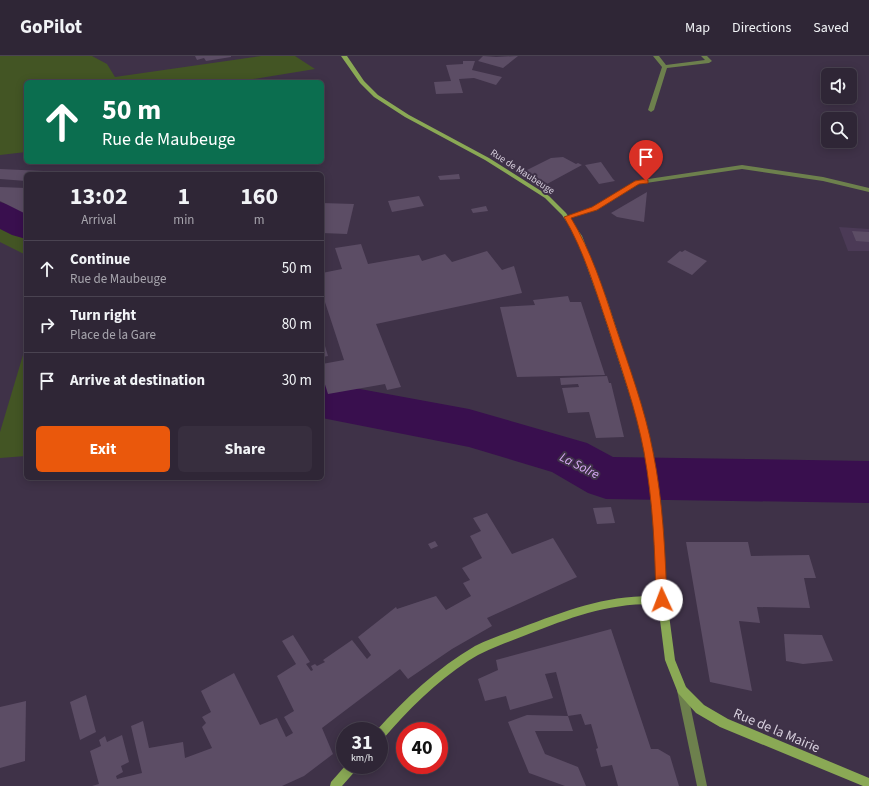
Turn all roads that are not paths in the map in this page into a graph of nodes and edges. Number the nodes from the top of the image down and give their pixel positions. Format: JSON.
{"nodes":[{"id":1,"x":344,"y":56,"type":"edge"},
{"id":2,"x":656,"y":56,"type":"edge"},
{"id":3,"x":704,"y":56,"type":"edge"},
{"id":4,"x":666,"y":67,"type":"junction"},
{"id":5,"x":651,"y":110,"type":"dead end"},
{"id":6,"x":869,"y":190,"type":"edge"},
{"id":7,"x":567,"y":217,"type":"junction"},
{"id":8,"x":662,"y":600,"type":"junction"},
{"id":9,"x":682,"y":690,"type":"junction"},
{"id":10,"x":388,"y":726,"type":"edge"},
{"id":11,"x":345,"y":774,"type":"edge"},
{"id":12,"x":869,"y":783,"type":"edge"},
{"id":13,"x":334,"y":786,"type":"edge"},
{"id":14,"x":702,"y":786,"type":"edge"}],
"edges":[{"from":1,"to":7,"type":"street","name":"Rue de Maubeuge"},
{"from":2,"to":4,"type":"street"},
{"from":3,"to":4,"type":"street"},
{"from":4,"to":5,"type":"street"},
{"from":6,"to":7,"type":"street"},
{"from":7,"to":8,"type":"street","name":"Rue de Maubeuge"},
{"from":8,"to":9,"type":"street","name":"Rue de Maubeuge"},
{"from":8,"to":10,"type":"street"},
{"from":9,"to":12,"type":"street","name":"Rue de la Mairie"},
{"from":9,"to":14,"type":"street"},
{"from":11,"to":13,"type":"street"}]}
